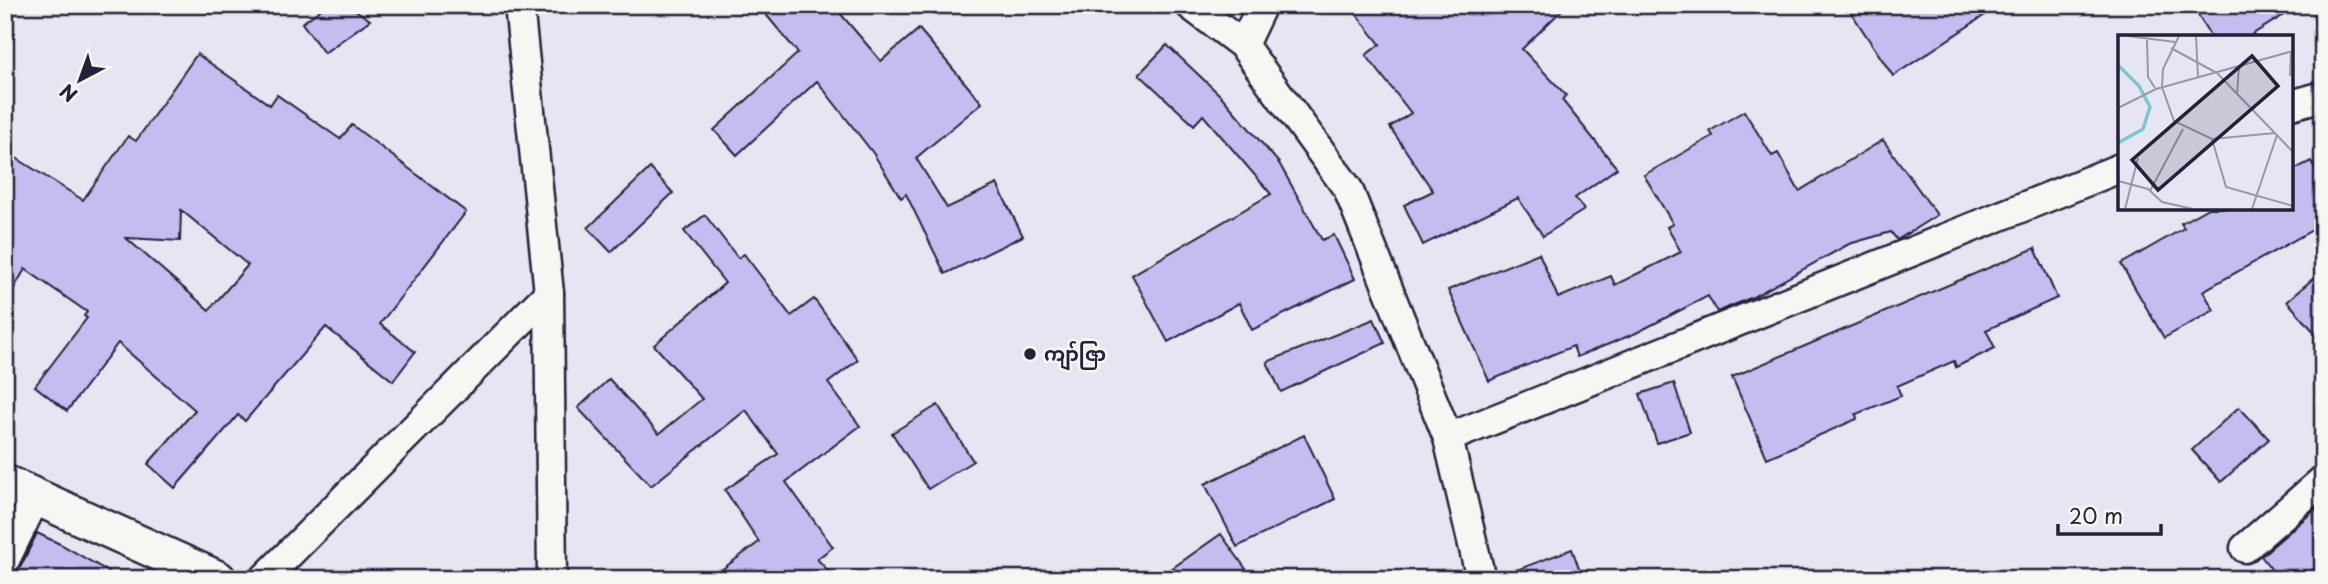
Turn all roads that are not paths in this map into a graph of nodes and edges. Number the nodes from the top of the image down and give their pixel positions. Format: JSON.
{"nodes":[{"id":1,"x":519,"y":5,"type":"edge"},
{"id":2,"x":1190,"y":5,"type":"edge"},
{"id":3,"x":1262,"y":5,"type":"edge"},
{"id":4,"x":1242,"y":45,"type":"junction"},
{"id":5,"x":2323,"y":96,"type":"edge"},
{"id":6,"x":2293,"y":104,"type":"edge"},
{"id":7,"x":2118,"y":169,"type":"edge"},
{"id":8,"x":548,"y":293,"type":"junction"},
{"id":9,"x":1448,"y":438,"type":"junction"},
{"id":10,"x":2323,"y":480,"type":"edge"},
{"id":11,"x":5,"y":483,"type":"edge"},
{"id":12,"x":36,"y":497,"type":"junction"},
{"id":13,"x":2245,"y":548,"type":"dead end"},
{"id":14,"x":5,"y":560,"type":"edge"},
{"id":15,"x":218,"y":579,"type":"edge"},
{"id":16,"x":264,"y":579,"type":"edge"},
{"id":17,"x":552,"y":579,"type":"edge"},
{"id":18,"x":1481,"y":579,"type":"edge"}],
"edges":[{"from":1,"to":8,"type":"street"},
{"from":2,"to":4,"type":"street"},
{"from":3,"to":4,"type":"street"},
{"from":4,"to":9,"type":"street"},
{"from":5,"to":6,"type":"street"},
{"from":7,"to":9,"type":"street"},
{"from":8,"to":16,"type":"street"},
{"from":8,"to":17,"type":"street"},
{"from":9,"to":18,"type":"street"},
{"from":10,"to":13,"type":"street"},
{"from":11,"to":12,"type":"street"},
{"from":12,"to":14,"type":"street"},
{"from":12,"to":15,"type":"street"}]}
